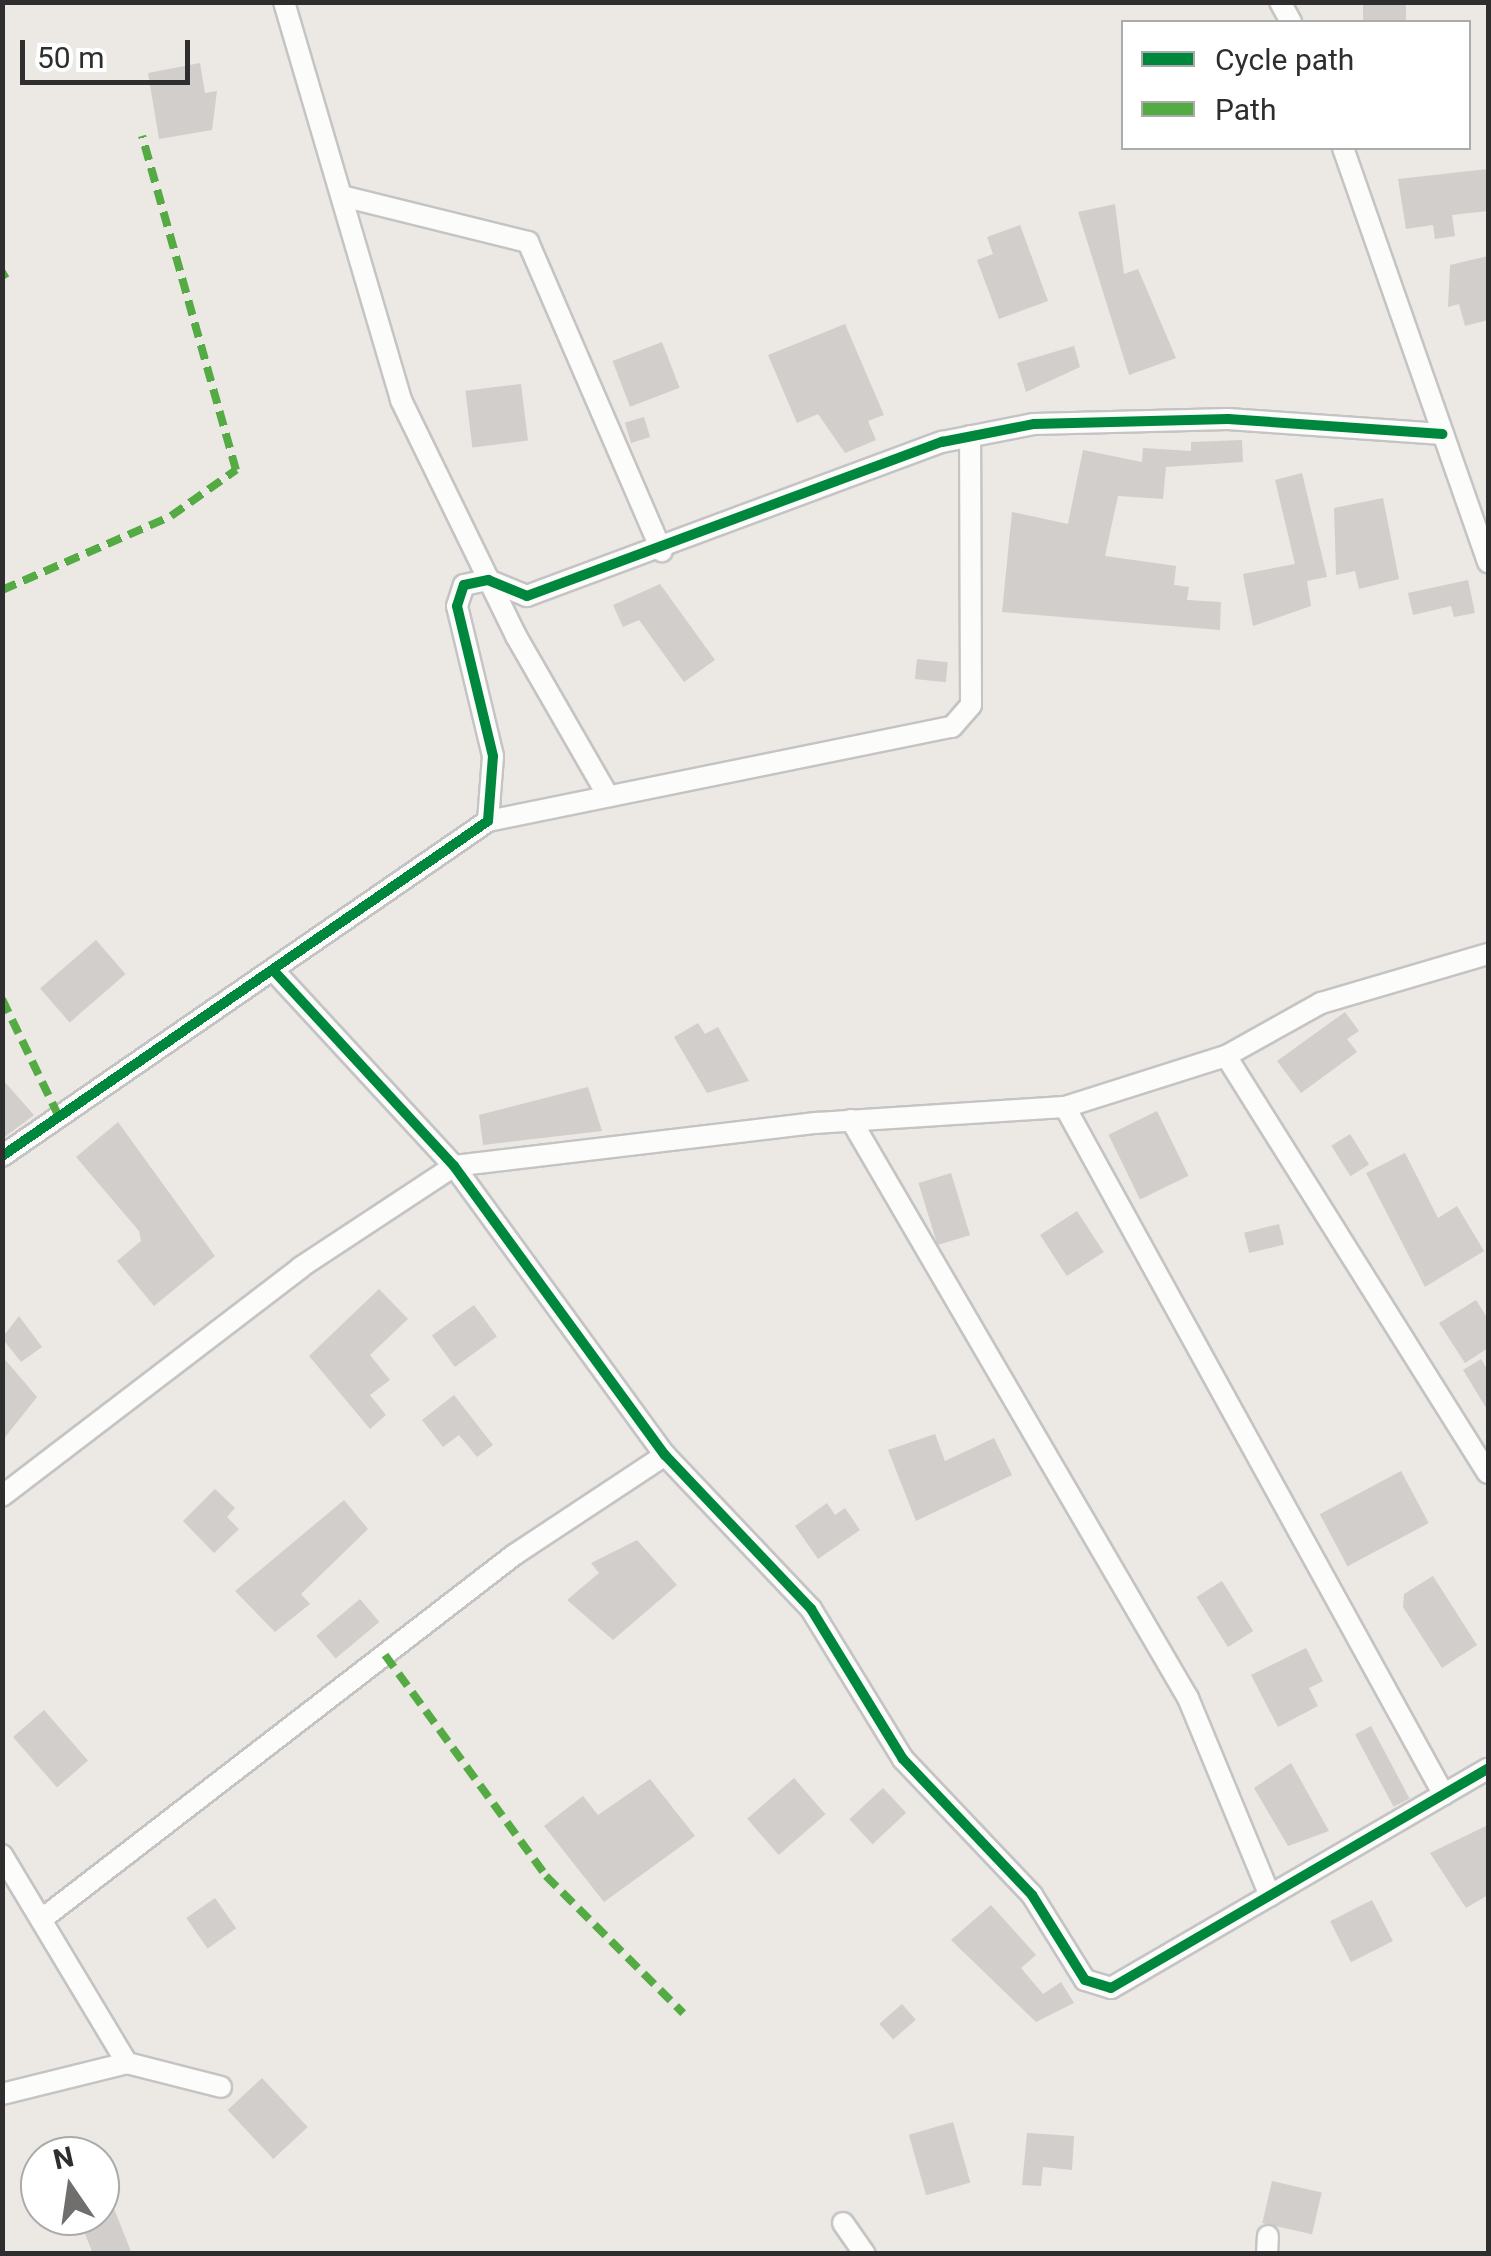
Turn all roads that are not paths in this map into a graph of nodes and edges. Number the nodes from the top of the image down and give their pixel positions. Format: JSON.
{"nodes":[{"id":1,"x":284,"y":2,"type":"edge"},
{"id":2,"x":1343,"y":150,"type":"edge"},
{"id":3,"x":342,"y":196,"type":"junction"},
{"id":4,"x":1442,"y":434,"type":"junction"},
{"id":5,"x":970,"y":436,"type":"junction"},
{"id":6,"x":662,"y":550,"type":"junction"},
{"id":7,"x":1488,"y":562,"type":"edge"},
{"id":8,"x":488,"y":580,"type":"junction"},
{"id":9,"x":605,"y":791,"type":"junction"},
{"id":10,"x":488,"y":821,"type":"junction"},
{"id":11,"x":1488,"y":954,"type":"edge"},
{"id":12,"x":274,"y":971,"type":"junction"},
{"id":13,"x":1226,"y":1056,"type":"junction"},
{"id":14,"x":1065,"y":1107,"type":"junction"},
{"id":15,"x":852,"y":1120,"type":"junction"},
{"id":16,"x":2,"y":1156,"type":"edge"},
{"id":17,"x":454,"y":1166,"type":"junction"},
{"id":18,"x":665,"y":1455,"type":"junction"},
{"id":19,"x":1488,"y":1473,"type":"edge"},
{"id":20,"x":2,"y":1496,"type":"edge"},
{"id":21,"x":1488,"y":1769,"type":"edge"},
{"id":22,"x":1444,"y":1795,"type":"junction"},
{"id":23,"x":2,"y":1855,"type":"edge"},
{"id":24,"x":1270,"y":1896,"type":"junction"},
{"id":25,"x":42,"y":1918,"type":"junction"},
{"id":26,"x":127,"y":2063,"type":"junction"},
{"id":27,"x":221,"y":2087,"type":"dead end"},
{"id":28,"x":2,"y":2094,"type":"edge"},
{"id":29,"x":842,"y":2223,"type":"dead end"},
{"id":30,"x":865,"y":2254,"type":"edge"}],
"edges":[{"from":1,"to":3,"type":"street"},
{"from":2,"to":4,"type":"street"},
{"from":3,"to":6,"type":"street"},
{"from":3,"to":8,"type":"street"},
{"from":4,"to":5,"type":"street"},
{"from":4,"to":7,"type":"street"},
{"from":5,"to":6,"type":"street"},
{"from":5,"to":9,"type":"street"},
{"from":6,"to":8,"type":"street"},
{"from":8,"to":9,"type":"street"},
{"from":8,"to":10,"type":"street"},
{"from":9,"to":10,"type":"street"},
{"from":10,"to":12,"type":"street"},
{"from":11,"to":13,"type":"street"},
{"from":12,"to":16,"type":"street"},
{"from":12,"to":17,"type":"street"},
{"from":13,"to":14,"type":"street"},
{"from":13,"to":19,"type":"street"},
{"from":14,"to":15,"type":"street"},
{"from":14,"to":22,"type":"street"},
{"from":15,"to":17,"type":"street"},
{"from":15,"to":24,"type":"street"},
{"from":17,"to":18,"type":"street"},
{"from":17,"to":20,"type":"street"},
{"from":18,"to":24,"type":"street"},
{"from":18,"to":25,"type":"street"},
{"from":21,"to":22,"type":"street"},
{"from":22,"to":24,"type":"street"},
{"from":23,"to":25,"type":"street"},
{"from":25,"to":26,"type":"street"},
{"from":26,"to":27,"type":"street"},
{"from":26,"to":28,"type":"street"},
{"from":29,"to":30,"type":"street"}]}
